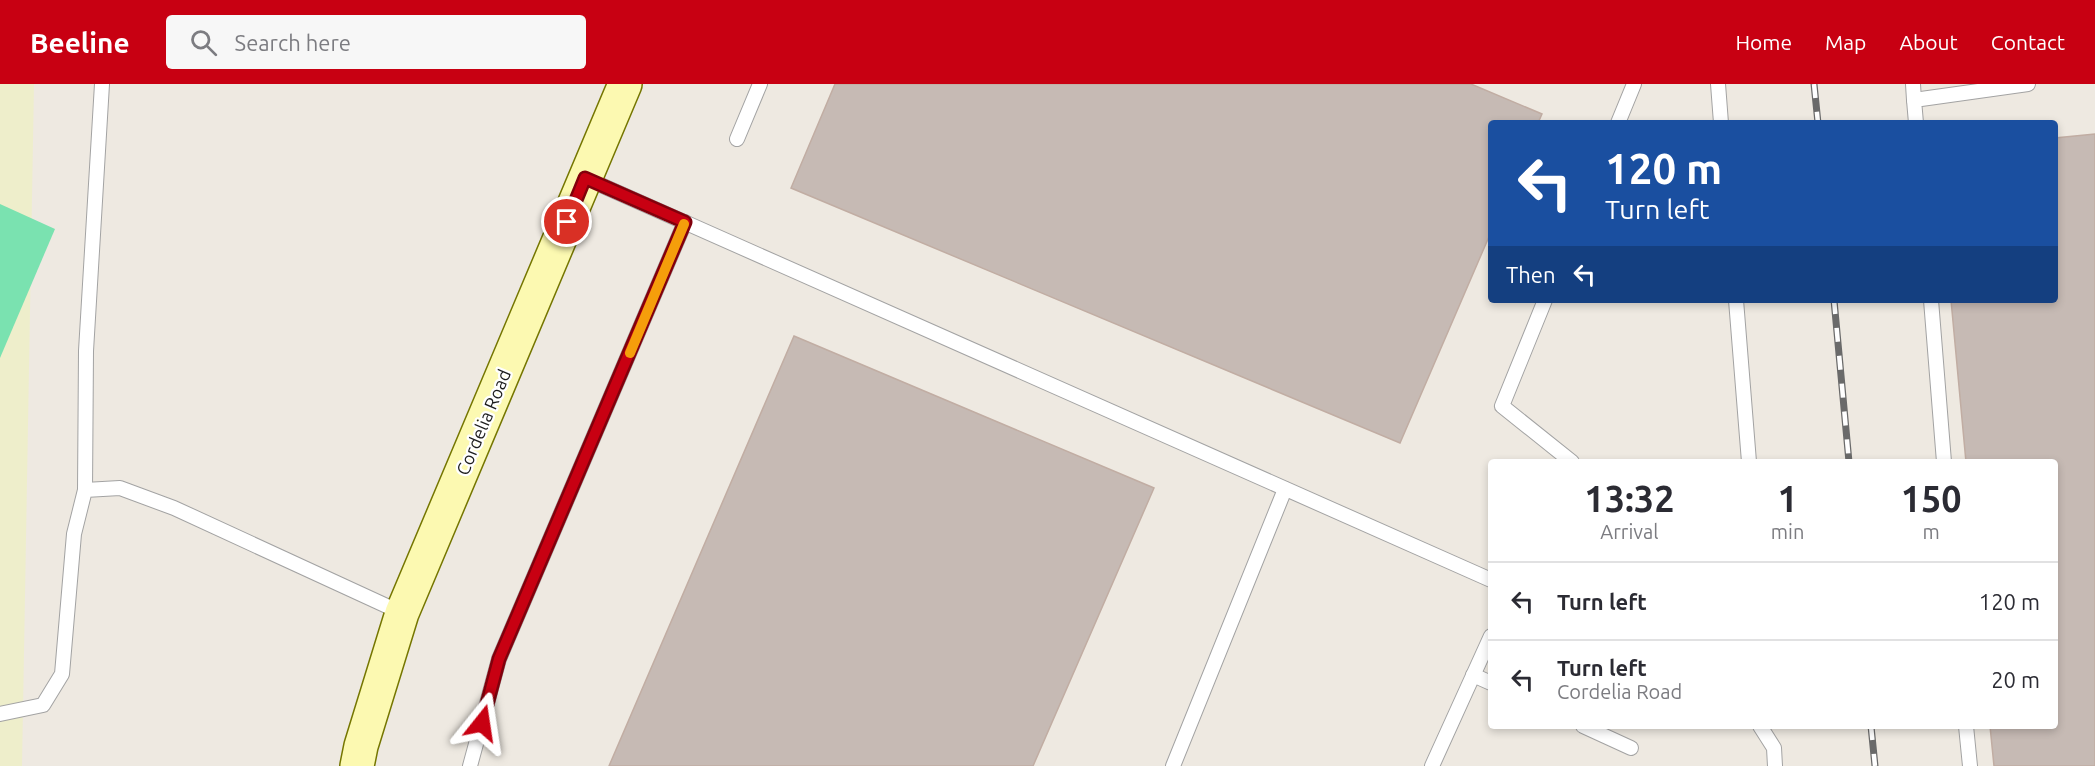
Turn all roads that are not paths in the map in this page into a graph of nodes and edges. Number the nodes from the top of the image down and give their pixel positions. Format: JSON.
{"nodes":[{"id":1,"x":102,"y":84,"type":"edge"},
{"id":2,"x":625,"y":84,"type":"edge"},
{"id":3,"x":760,"y":84,"type":"edge"},
{"id":4,"x":1634,"y":84,"type":"edge"},
{"id":5,"x":1718,"y":84,"type":"edge"},
{"id":6,"x":1913,"y":84,"type":"edge"},
{"id":7,"x":2028,"y":84,"type":"edge"},
{"id":8,"x":1914,"y":100,"type":"junction"},
{"id":9,"x":1619,"y":120,"type":"edge"},
{"id":10,"x":1721,"y":120,"type":"edge"},
{"id":11,"x":1916,"y":120,"type":"edge"},
{"id":12,"x":737,"y":139,"type":"dead end"},
{"id":13,"x":585,"y":178,"type":"junction"},
{"id":14,"x":685,"y":222,"type":"junction"},
{"id":15,"x":1544,"y":303,"type":"edge"},
{"id":16,"x":1736,"y":303,"type":"edge"},
{"id":17,"x":1930,"y":303,"type":"edge"},
{"id":18,"x":1568,"y":459,"type":"edge"},
{"id":19,"x":1749,"y":459,"type":"edge"},
{"id":20,"x":1944,"y":459,"type":"edge"},
{"id":21,"x":1285,"y":489,"type":"junction"},
{"id":22,"x":85,"y":490,"type":"junction"},
{"id":23,"x":1488,"y":579,"type":"edge"},
{"id":24,"x":402,"y":613,"type":"junction"},
{"id":25,"x":1488,"y":642,"type":"edge"},
{"id":26,"x":1473,"y":675,"type":"junction"},
{"id":27,"x":1488,"y":682,"type":"edge"},
{"id":28,"x":0,"y":714,"type":"edge"},
{"id":29,"x":1589,"y":729,"type":"edge"},
{"id":30,"x":1762,"y":729,"type":"edge"},
{"id":31,"x":1966,"y":729,"type":"edge"},
{"id":32,"x":1630,"y":748,"type":"dead end"},
{"id":33,"x":357,"y":766,"type":"edge"},
{"id":34,"x":470,"y":766,"type":"edge"},
{"id":35,"x":1173,"y":766,"type":"edge"},
{"id":36,"x":1432,"y":766,"type":"edge"},
{"id":37,"x":1775,"y":766,"type":"edge"},
{"id":38,"x":1970,"y":766,"type":"edge"}],
"edges":[{"from":1,"to":22,"type":"lane"},
{"from":2,"to":13,"type":"main road","name":"Cordelia Road"},
{"from":3,"to":12,"type":"lane"},
{"from":4,"to":9,"type":"lane"},
{"from":5,"to":10,"type":"lane"},
{"from":6,"to":8,"type":"lane"},
{"from":7,"to":8,"type":"lane"},
{"from":8,"to":11,"type":"lane"},
{"from":13,"to":14,"type":"lane"},
{"from":13,"to":24,"type":"main road","name":"Cordelia Road"},
{"from":14,"to":21,"type":"lane"},
{"from":14,"to":34,"type":"lane"},
{"from":15,"to":18,"type":"lane"},
{"from":16,"to":19,"type":"lane"},
{"from":17,"to":20,"type":"lane"},
{"from":21,"to":23,"type":"lane"},
{"from":21,"to":35,"type":"lane"},
{"from":22,"to":24,"type":"lane"},
{"from":22,"to":28,"type":"lane"},
{"from":24,"to":33,"type":"main road","name":"Cordelia Road"},
{"from":25,"to":26,"type":"lane"},
{"from":26,"to":27,"type":"lane"},
{"from":26,"to":36,"type":"lane"},
{"from":29,"to":32,"type":"lane"},
{"from":30,"to":37,"type":"lane"},
{"from":31,"to":38,"type":"lane"}]}
